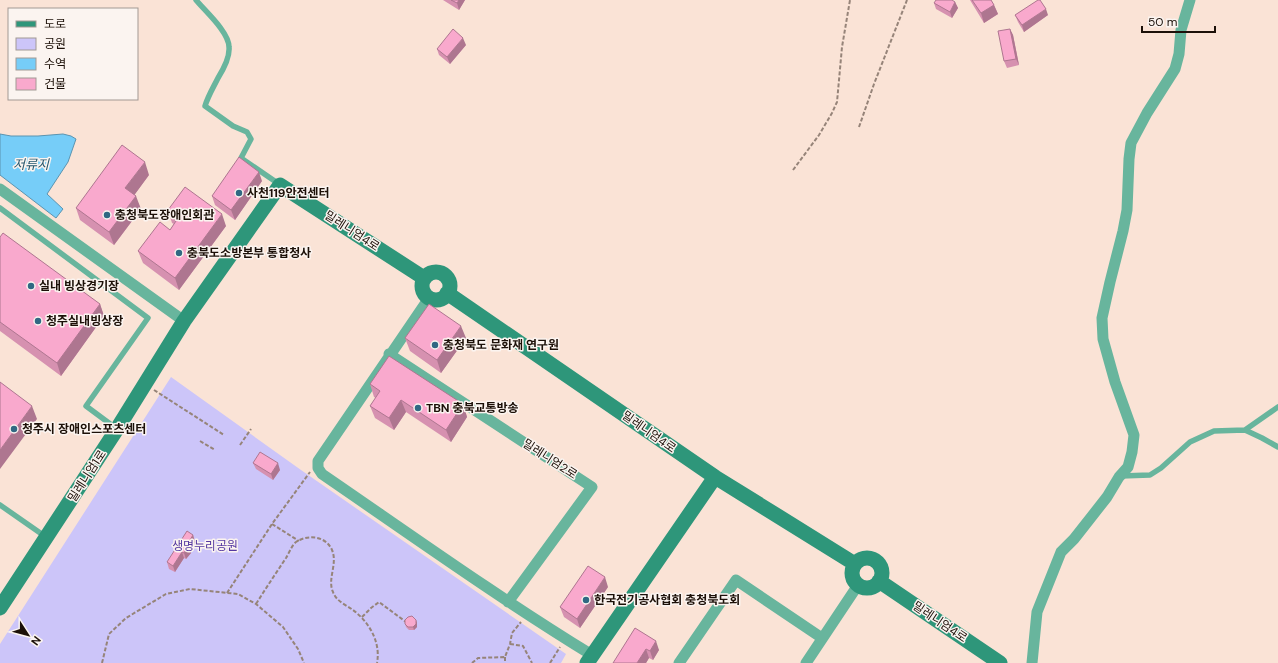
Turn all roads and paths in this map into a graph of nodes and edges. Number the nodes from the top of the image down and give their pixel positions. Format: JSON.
{"nodes":[{"id":1,"x":196,"y":0,"type":"edge"},
{"id":2,"x":850,"y":0,"type":"edge"},
{"id":3,"x":907,"y":0,"type":"edge"},
{"id":4,"x":1190,"y":0,"type":"edge"},
{"id":5,"x":859,"y":127,"type":"dead end"},
{"id":6,"x":793,"y":170,"type":"dead end"},
{"id":7,"x":280,"y":185,"type":"junction"},
{"id":8,"x":0,"y":189,"type":"edge"},
{"id":9,"x":0,"y":208,"type":"edge"},
{"id":10,"x":424,"y":278,"type":"junction"},
{"id":11,"x":447,"y":293,"type":"junction"},
{"id":12,"x":429,"y":298,"type":"junction"},
{"id":13,"x":184,"y":321,"type":"junction"},
{"id":14,"x":390,"y":354,"type":"junction"},
{"id":15,"x":145,"y":384,"type":"junction"},
{"id":16,"x":1278,"y":408,"type":"edge"},
{"id":17,"x":117,"y":429,"type":"junction"},
{"id":18,"x":251,"y":429,"type":"dead end"},
{"id":19,"x":1244,"y":430,"type":"junction"},
{"id":20,"x":224,"y":435,"type":"dead end"},
{"id":21,"x":200,"y":441,"type":"dead end"},
{"id":22,"x":240,"y":445,"type":"dead end"},
{"id":23,"x":1278,"y":447,"type":"edge"},
{"id":24,"x":215,"y":450,"type":"dead end"},
{"id":25,"x":318,"y":461,"type":"junction"},
{"id":26,"x":1119,"y":476,"type":"junction"},
{"id":27,"x":715,"y":477,"type":"junction"},
{"id":28,"x":0,"y":505,"type":"edge"},
{"id":29,"x":272,"y":524,"type":"junction"},
{"id":30,"x":46,"y":537,"type":"junction"},
{"id":31,"x":299,"y":541,"type":"junction"},
{"id":32,"x":855,"y":564,"type":"junction"},
{"id":33,"x":879,"y":581,"type":"junction"},
{"id":34,"x":858,"y":585,"type":"junction"},
{"id":35,"x":227,"y":593,"type":"junction"},
{"id":36,"x":508,"y":602,"type":"junction"},
{"id":37,"x":256,"y":604,"type":"junction"},
{"id":38,"x":0,"y":608,"type":"edge"},
{"id":39,"x":527,"y":614,"type":"junction"},
{"id":40,"x":362,"y":617,"type":"junction"},
{"id":41,"x":406,"y":622,"type":"edge"},
{"id":42,"x":822,"y":638,"type":"junction"},
{"id":43,"x":565,"y":639,"type":"junction"},
{"id":44,"x":510,"y":644,"type":"junction"},
{"id":45,"x":505,"y":657,"type":"junction"},
{"id":46,"x":589,"y":659,"type":"edge"},
{"id":47,"x":102,"y":663,"type":"edge"},
{"id":48,"x":304,"y":663,"type":"edge"},
{"id":49,"x":377,"y":663,"type":"edge"},
{"id":50,"x":472,"y":663,"type":"edge"},
{"id":51,"x":505,"y":663,"type":"edge"},
{"id":52,"x":532,"y":663,"type":"edge"},
{"id":53,"x":550,"y":663,"type":"edge"},
{"id":54,"x":679,"y":663,"type":"edge"},
{"id":55,"x":806,"y":663,"type":"edge"},
{"id":56,"x":1000,"y":663,"type":"edge"},
{"id":57,"x":1032,"y":663,"type":"edge"}],
"edges":[{"from":1,"to":7,"type":"lane"},
{"from":2,"to":6,"type":"path"},
{"from":3,"to":5,"type":"path"},
{"from":4,"to":26,"type":"street"},
{"from":7,"to":10,"type":"street","name":"밀레니엄4로"},
{"from":7,"to":13,"type":"street","name":"밀레니엄1로"},
{"from":8,"to":13,"type":"street"},
{"from":9,"to":17,"type":"lane"},
{"from":10,"to":11,"type":"street"},
{"from":10,"to":12,"type":"street"},
{"from":11,"to":12,"type":"street"},
{"from":11,"to":27,"type":"street","name":"밀레니엄4로"},
{"from":12,"to":14,"type":"street"},
{"from":13,"to":15,"type":"street","name":"밀레니엄1로"},
{"from":14,"to":25,"type":"street"},
{"from":14,"to":36,"type":"street","name":"밀레니엄2로"},
{"from":15,"to":17,"type":"street","name":"밀레니엄1로"},
{"from":15,"to":20,"type":"path"},
{"from":16,"to":19,"type":"lane"},
{"from":17,"to":30,"type":"street","name":"밀레니엄1로"},
{"from":18,"to":22,"type":"path"},
{"from":19,"to":23,"type":"lane"},
{"from":19,"to":26,"type":"lane"},
{"from":21,"to":24,"type":"path"},
{"from":25,"to":29,"type":"path"},
{"from":25,"to":36,"type":"street"},
{"from":26,"to":57,"type":"street"},
{"from":27,"to":32,"type":"street","name":"밀레니엄4로"},
{"from":27,"to":46,"type":"street"},
{"from":28,"to":30,"type":"lane"},
{"from":29,"to":31,"type":"path"},
{"from":29,"to":35,"type":"path"},
{"from":30,"to":38,"type":"street","name":"밀레니엄1로"},
{"from":31,"to":37,"type":"path"},
{"from":31,"to":40,"type":"path"},
{"from":32,"to":33,"type":"street"},
{"from":32,"to":34,"type":"street"},
{"from":33,"to":34,"type":"street"},
{"from":33,"to":56,"type":"street","name":"밀레니엄4로"},
{"from":34,"to":42,"type":"street"},
{"from":35,"to":37,"type":"path"},
{"from":35,"to":47,"type":"path"},
{"from":36,"to":39,"type":"street"},
{"from":37,"to":48,"type":"path"},
{"from":39,"to":43,"type":"street"},
{"from":39,"to":44,"type":"path"},
{"from":40,"to":41,"type":"path"},
{"from":40,"to":49,"type":"path"},
{"from":42,"to":54,"type":"street"},
{"from":42,"to":55,"type":"street"},
{"from":43,"to":46,"type":"street"},
{"from":43,"to":53,"type":"path"},
{"from":44,"to":45,"type":"path"},
{"from":44,"to":52,"type":"path"},
{"from":45,"to":50,"type":"path"},
{"from":45,"to":51,"type":"path"}]}
